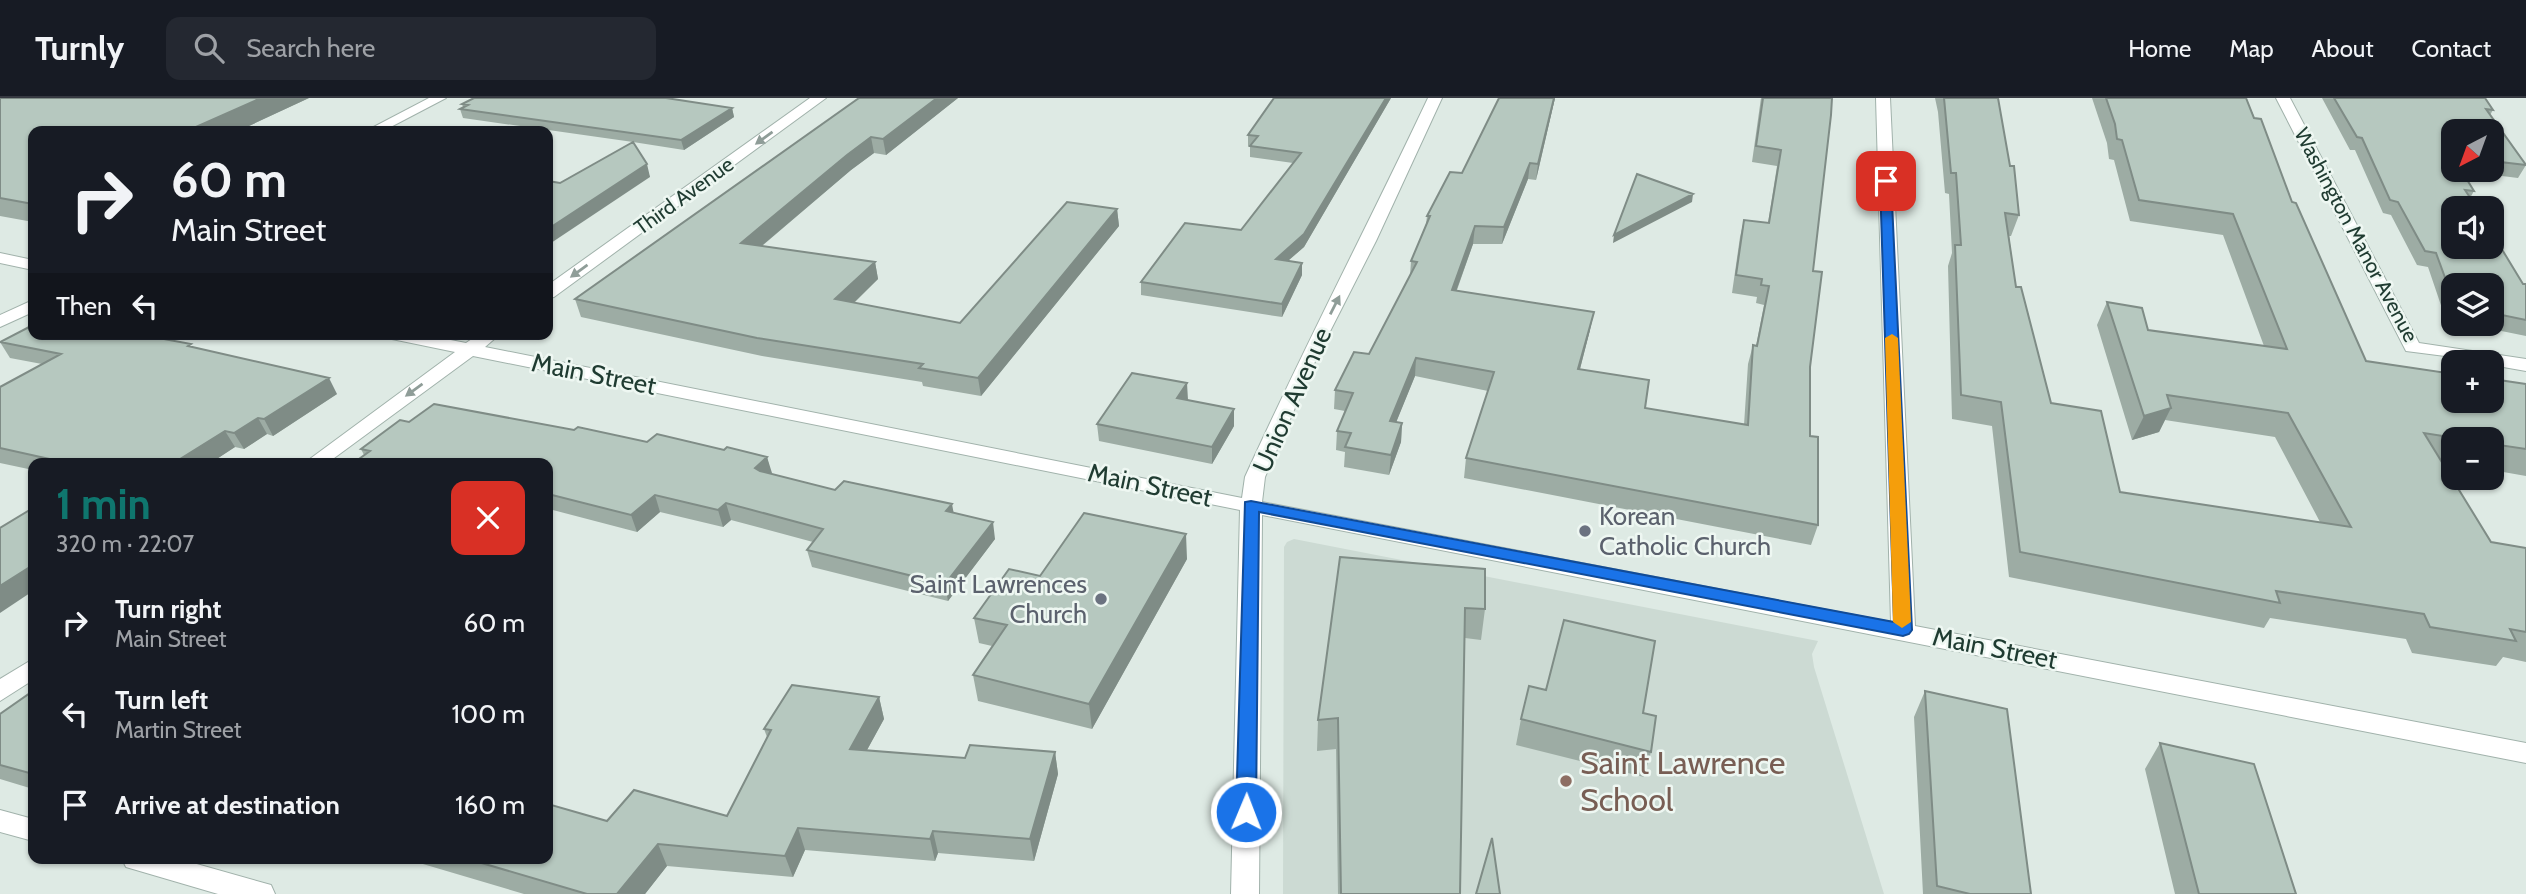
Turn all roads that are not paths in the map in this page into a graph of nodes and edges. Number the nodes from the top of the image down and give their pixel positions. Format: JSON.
{"nodes":[{"id":1,"x":439,"y":98,"type":"edge"},
{"id":2,"x":820,"y":98,"type":"edge"},
{"id":3,"x":1436,"y":98,"type":"edge"},
{"id":4,"x":1882,"y":98,"type":"edge"},
{"id":5,"x":2283,"y":98,"type":"edge"},
{"id":6,"x":383,"y":126,"type":"edge"},
{"id":7,"x":0,"y":258,"type":"edge"},
{"id":8,"x":28,"y":264,"type":"edge"},
{"id":9,"x":553,"y":289,"type":"edge"},
{"id":10,"x":28,"y":308,"type":"edge"},
{"id":11,"x":0,"y":322,"type":"edge"},
{"id":12,"x":421,"y":340,"type":"edge"},
{"id":13,"x":483,"y":340,"type":"edge"},
{"id":14,"x":469,"y":350,"type":"junction"},
{"id":15,"x":2526,"y":365,"type":"edge"},
{"id":16,"x":321,"y":458,"type":"edge"},
{"id":17,"x":1251,"y":506,"type":"junction"},
{"id":18,"x":1903,"y":630,"type":"junction"},
{"id":19,"x":28,"y":671,"type":"edge"},
{"id":20,"x":0,"y":692,"type":"edge"},
{"id":21,"x":2526,"y":753,"type":"edge"},
{"id":22,"x":0,"y":821,"type":"edge"},
{"id":23,"x":28,"y":829,"type":"edge"},
{"id":24,"x":154,"y":864,"type":"edge"},
{"id":25,"x":261,"y":894,"type":"edge"},
{"id":26,"x":1245,"y":894,"type":"edge"}],
"edges":[{"from":1,"to":6,"type":"street"},
{"from":2,"to":9,"type":"street","name":"Third Avenue","one_way":true},
{"from":17,"to":3,"type":"street","name":"Union Avenue","one_way":true},
{"from":4,"to":18,"type":"street"},
{"from":5,"to":15,"type":"street","name":"Washington Manor Avenue"},
{"from":7,"to":8,"type":"street"},
{"from":10,"to":11,"type":"street"},
{"from":12,"to":14,"type":"street","name":"Main Street"},
{"from":13,"to":14,"type":"street"},
{"from":14,"to":16,"type":"street","one_way":true},
{"from":14,"to":17,"type":"street","name":"Main Street"},
{"from":17,"to":18,"type":"street","name":"Main Street"},
{"from":17,"to":26,"type":"street","name":"Union Avenue"},
{"from":18,"to":21,"type":"street","name":"Main Street"},
{"from":19,"to":20,"type":"street"},
{"from":22,"to":23,"type":"street"},
{"from":24,"to":25,"type":"street"}]}
